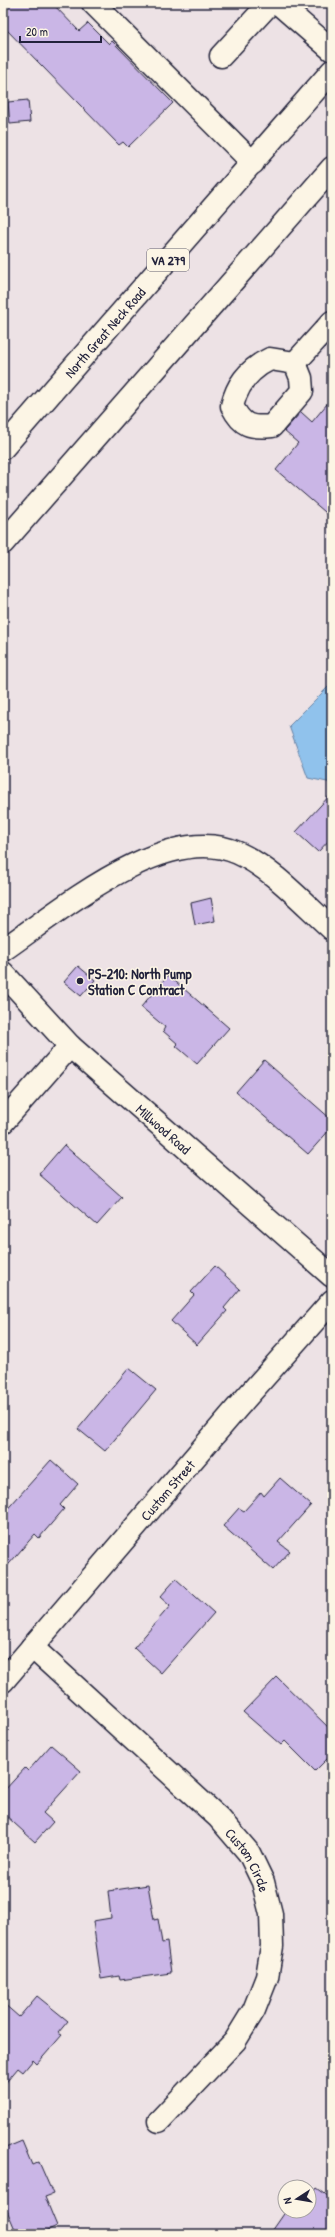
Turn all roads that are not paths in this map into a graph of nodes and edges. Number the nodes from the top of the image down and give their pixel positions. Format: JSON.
{"nodes":[{"id":1,"x":93,"y":3,"type":"edge"},
{"id":2,"x":270,"y":3,"type":"edge"},
{"id":3,"x":278,"y":3,"type":"edge"},
{"id":4,"x":332,"y":50,"type":"edge"},
{"id":5,"x":221,"y":56,"type":"dead end"},
{"id":6,"x":332,"y":71,"type":"edge"},
{"id":7,"x":253,"y":162,"type":"junction"},
{"id":8,"x":332,"y":168,"type":"edge"},
{"id":9,"x":332,"y":322,"type":"edge"},
{"id":10,"x":295,"y":363,"type":"dead end"},
{"id":11,"x":3,"y":448,"type":"edge"},
{"id":12,"x":3,"y":542,"type":"edge"},
{"id":13,"x":332,"y":929,"type":"edge"},
{"id":14,"x":3,"y":950,"type":"edge"},
{"id":15,"x":3,"y":973,"type":"edge"},
{"id":16,"x":70,"y":1046,"type":"junction"},
{"id":17,"x":3,"y":1122,"type":"edge"},
{"id":18,"x":332,"y":1276,"type":"edge"},
{"id":19,"x":332,"y":1301,"type":"edge"},
{"id":20,"x":32,"y":1647,"type":"junction"},
{"id":21,"x":3,"y":1681,"type":"edge"},
{"id":22,"x":159,"y":2121,"type":"dead end"}],
"edges":[{"from":1,"to":7,"type":"street"},
{"from":2,"to":5,"type":"street"},
{"from":3,"to":4,"type":"street"},
{"from":6,"to":7,"type":"street","name":"North Great Neck Road","number":"VA 279"},
{"from":7,"to":11,"type":"street","name":"North Great Neck Road","number":"VA 279"},
{"from":8,"to":12,"type":"street"},
{"from":9,"to":10,"type":"street"},
{"from":13,"to":14,"type":"street"},
{"from":15,"to":16,"type":"street","name":"Millwood Road"},
{"from":16,"to":17,"type":"street"},
{"from":16,"to":18,"type":"street","name":"Millwood Road"},
{"from":19,"to":20,"type":"street","name":"Custom Street"},
{"from":20,"to":21,"type":"street","name":"Custom Street"},
{"from":20,"to":22,"type":"street","name":"Custom Circle"}]}
